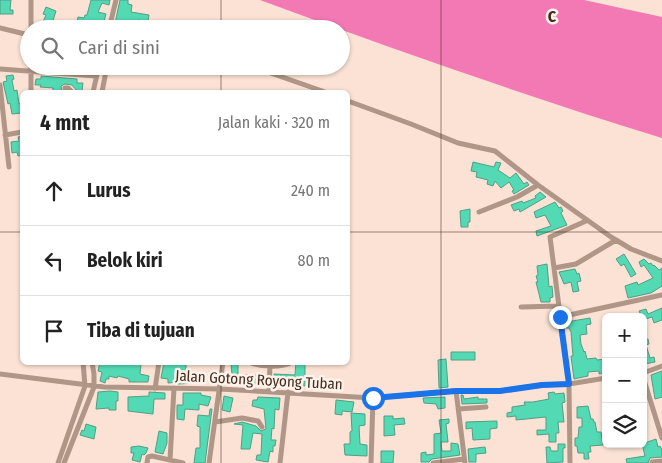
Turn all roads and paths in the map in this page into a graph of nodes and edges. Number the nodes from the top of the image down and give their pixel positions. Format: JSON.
{"nodes":[{"id":1,"x":31,"y":0,"type":"edge"},
{"id":2,"x":116,"y":0,"type":"edge"},
{"id":3,"x":30,"y":20,"type":"edge"},
{"id":4,"x":111,"y":20,"type":"edge"},
{"id":5,"x":0,"y":28,"type":"edge"},
{"id":6,"x":20,"y":33,"type":"edge"},
{"id":7,"x":0,"y":69,"type":"edge"},
{"id":8,"x":20,"y":69,"type":"edge"},
{"id":9,"x":31,"y":75,"type":"edge"},
{"id":10,"x":87,"y":75,"type":"edge"},
{"id":11,"x":105,"y":75,"type":"edge"},
{"id":12,"x":277,"y":75,"type":"edge"},
{"id":13,"x":96,"y":76,"type":"joint"},
{"id":14,"x":0,"y":85,"type":"edge"},
{"id":15,"x":65,"y":88,"type":"dead end"},
{"id":16,"x":31,"y":90,"type":"edge"},
{"id":17,"x":70,"y":90,"type":"edge"},
{"id":18,"x":93,"y":90,"type":"edge"},
{"id":19,"x":102,"y":90,"type":"edge"},
{"id":20,"x":319,"y":90,"type":"edge"},
{"id":21,"x":350,"y":102,"type":"edge"},
{"id":22,"x":20,"y":132,"type":"edge"},
{"id":23,"x":5,"y":135,"type":"junction"},
{"id":24,"x":9,"y":167,"type":"dead end"},
{"id":25,"x":538,"y":185,"type":"junction"},
{"id":26,"x":478,"y":212,"type":"dead end"},
{"id":27,"x":586,"y":221,"type":"junction"},
{"id":28,"x":616,"y":240,"type":"junction"},
{"id":29,"x":662,"y":261,"type":"edge"},
{"id":30,"x":554,"y":268,"type":"junction"},
{"id":31,"x":662,"y":295,"type":"edge"},
{"id":32,"x":558,"y":306,"type":"junction"},
{"id":33,"x":522,"y":307,"type":"dead end"},
{"id":34,"x":560,"y":317,"type":"junction"},
{"id":35,"x":84,"y":365,"type":"edge"},
{"id":36,"x":92,"y":365,"type":"edge"},
{"id":37,"x":159,"y":365,"type":"edge"},
{"id":38,"x":223,"y":365,"type":"edge"},
{"id":39,"x":270,"y":365,"type":"joint"},
{"id":40,"x":287,"y":365,"type":"edge"},
{"id":41,"x":662,"y":366,"type":"edge"},
{"id":42,"x":647,"y":372,"type":"edge"},
{"id":43,"x":0,"y":374,"type":"edge"},
{"id":44,"x":602,"y":379,"type":"edge"},
{"id":45,"x":569,"y":384,"type":"junction"},
{"id":46,"x":85,"y":386,"type":"junction"},
{"id":47,"x":94,"y":387,"type":"junction"},
{"id":48,"x":174,"y":388,"type":"junction"},
{"id":49,"x":155,"y":389,"type":"junction"},
{"id":50,"x":220,"y":390,"type":"junction"},
{"id":51,"x":647,"y":390,"type":"edge"},
{"id":52,"x":456,"y":391,"type":"junction"},
{"id":53,"x":269,"y":392,"type":"junction"},
{"id":54,"x":288,"y":392,"type":"junction"},
{"id":55,"x":373,"y":398,"type":"junction"},
{"id":56,"x":486,"y":407,"type":"dead end"},
{"id":57,"x":458,"y":410,"type":"junction"},
{"id":58,"x":215,"y":422,"type":"junction"},
{"id":59,"x":262,"y":427,"type":"dead end"},
{"id":60,"x":662,"y":438,"type":"edge"},
{"id":61,"x":170,"y":460,"type":"junction"},
{"id":62,"x":465,"y":461,"type":"edge"},
{"id":63,"x":662,"y":461,"type":"edge"},
{"id":64,"x":652,"y":462,"type":"dead end"},
{"id":65,"x":58,"y":463,"type":"edge"},
{"id":66,"x":64,"y":463,"type":"edge"},
{"id":67,"x":146,"y":463,"type":"edge"},
{"id":68,"x":183,"y":463,"type":"edge"},
{"id":69,"x":209,"y":463,"type":"edge"},
{"id":70,"x":280,"y":463,"type":"edge"},
{"id":71,"x":371,"y":463,"type":"edge"},
{"id":72,"x":433,"y":463,"type":"edge"},
{"id":73,"x":570,"y":463,"type":"edge"}],
"edges":[{"from":1,"to":3,"type":"street"},
{"from":2,"to":4,"type":"street"},
{"from":5,"to":6,"type":"street"},
{"from":7,"to":8,"type":"street"},
{"from":9,"to":16,"type":"street"},
{"from":10,"to":13,"type":"street"},
{"from":11,"to":19,"type":"street"},
{"from":12,"to":20,"type":"street"},
{"from":13,"to":18,"type":"street"},
{"from":14,"to":23,"type":"street"},
{"from":15,"to":17,"type":"street"},
{"from":21,"to":25,"type":"street"},
{"from":22,"to":23,"type":"street"},
{"from":23,"to":24,"type":"street"},
{"from":25,"to":26,"type":"street"},
{"from":25,"to":27,"type":"street"},
{"from":27,"to":28,"type":"street"},
{"from":27,"to":30,"type":"street"},
{"from":28,"to":29,"type":"street"},
{"from":28,"to":30,"type":"street"},
{"from":30,"to":32,"type":"street"},
{"from":31,"to":34,"type":"street"},
{"from":32,"to":33,"type":"street"},
{"from":32,"to":34,"type":"street"},
{"from":34,"to":45,"type":"street"},
{"from":35,"to":46,"type":"street"},
{"from":36,"to":47,"type":"street"},
{"from":37,"to":49,"type":"street"},
{"from":38,"to":50,"type":"street"},
{"from":39,"to":40,"type":"street"},
{"from":39,"to":53,"type":"street"},
{"from":41,"to":42,"type":"street"},
{"from":43,"to":46,"type":"street","name":"Jalan Gotong Royong Tuban"},
{"from":44,"to":45,"type":"street","name":"Jalan Gotong Royong Tuban"},
{"from":45,"to":52,"type":"street","name":"Jalan Gotong Royong Tuban"},
{"from":45,"to":73,"type":"street"},
{"from":46,"to":47,"type":"street","name":"Jalan Gotong Royong Tuban"},
{"from":46,"to":65,"type":"street"},
{"from":47,"to":49,"type":"street","name":"Jalan Gotong Royong Tuban"},
{"from":47,"to":66,"type":"street"},
{"from":48,"to":49,"type":"street","name":"Jalan Gotong Royong Tuban"},
{"from":48,"to":50,"type":"street","name":"Jalan Gotong Royong Tuban"},
{"from":48,"to":61,"type":"street"},
{"from":50,"to":53,"type":"street","name":"Jalan Gotong Royong Tuban"},
{"from":50,"to":58,"type":"street"},
{"from":51,"to":60,"type":"street"},
{"from":52,"to":55,"type":"street","name":"Jalan Gotong Royong Tuban"},
{"from":52,"to":57,"type":"street"},
{"from":53,"to":54,"type":"street","name":"Jalan Gotong Royong Tuban"},
{"from":54,"to":55,"type":"street","name":"Jalan Gotong Royong Tuban"},
{"from":54,"to":70,"type":"street"},
{"from":55,"to":71,"type":"street"},
{"from":56,"to":57,"type":"street"},
{"from":57,"to":62,"type":"street"},
{"from":58,"to":59,"type":"street"},
{"from":58,"to":69,"type":"street"},
{"from":61,"to":67,"type":"street"},
{"from":61,"to":68,"type":"street"},
{"from":62,"to":72,"type":"street"},
{"from":63,"to":64,"type":"street"}]}
